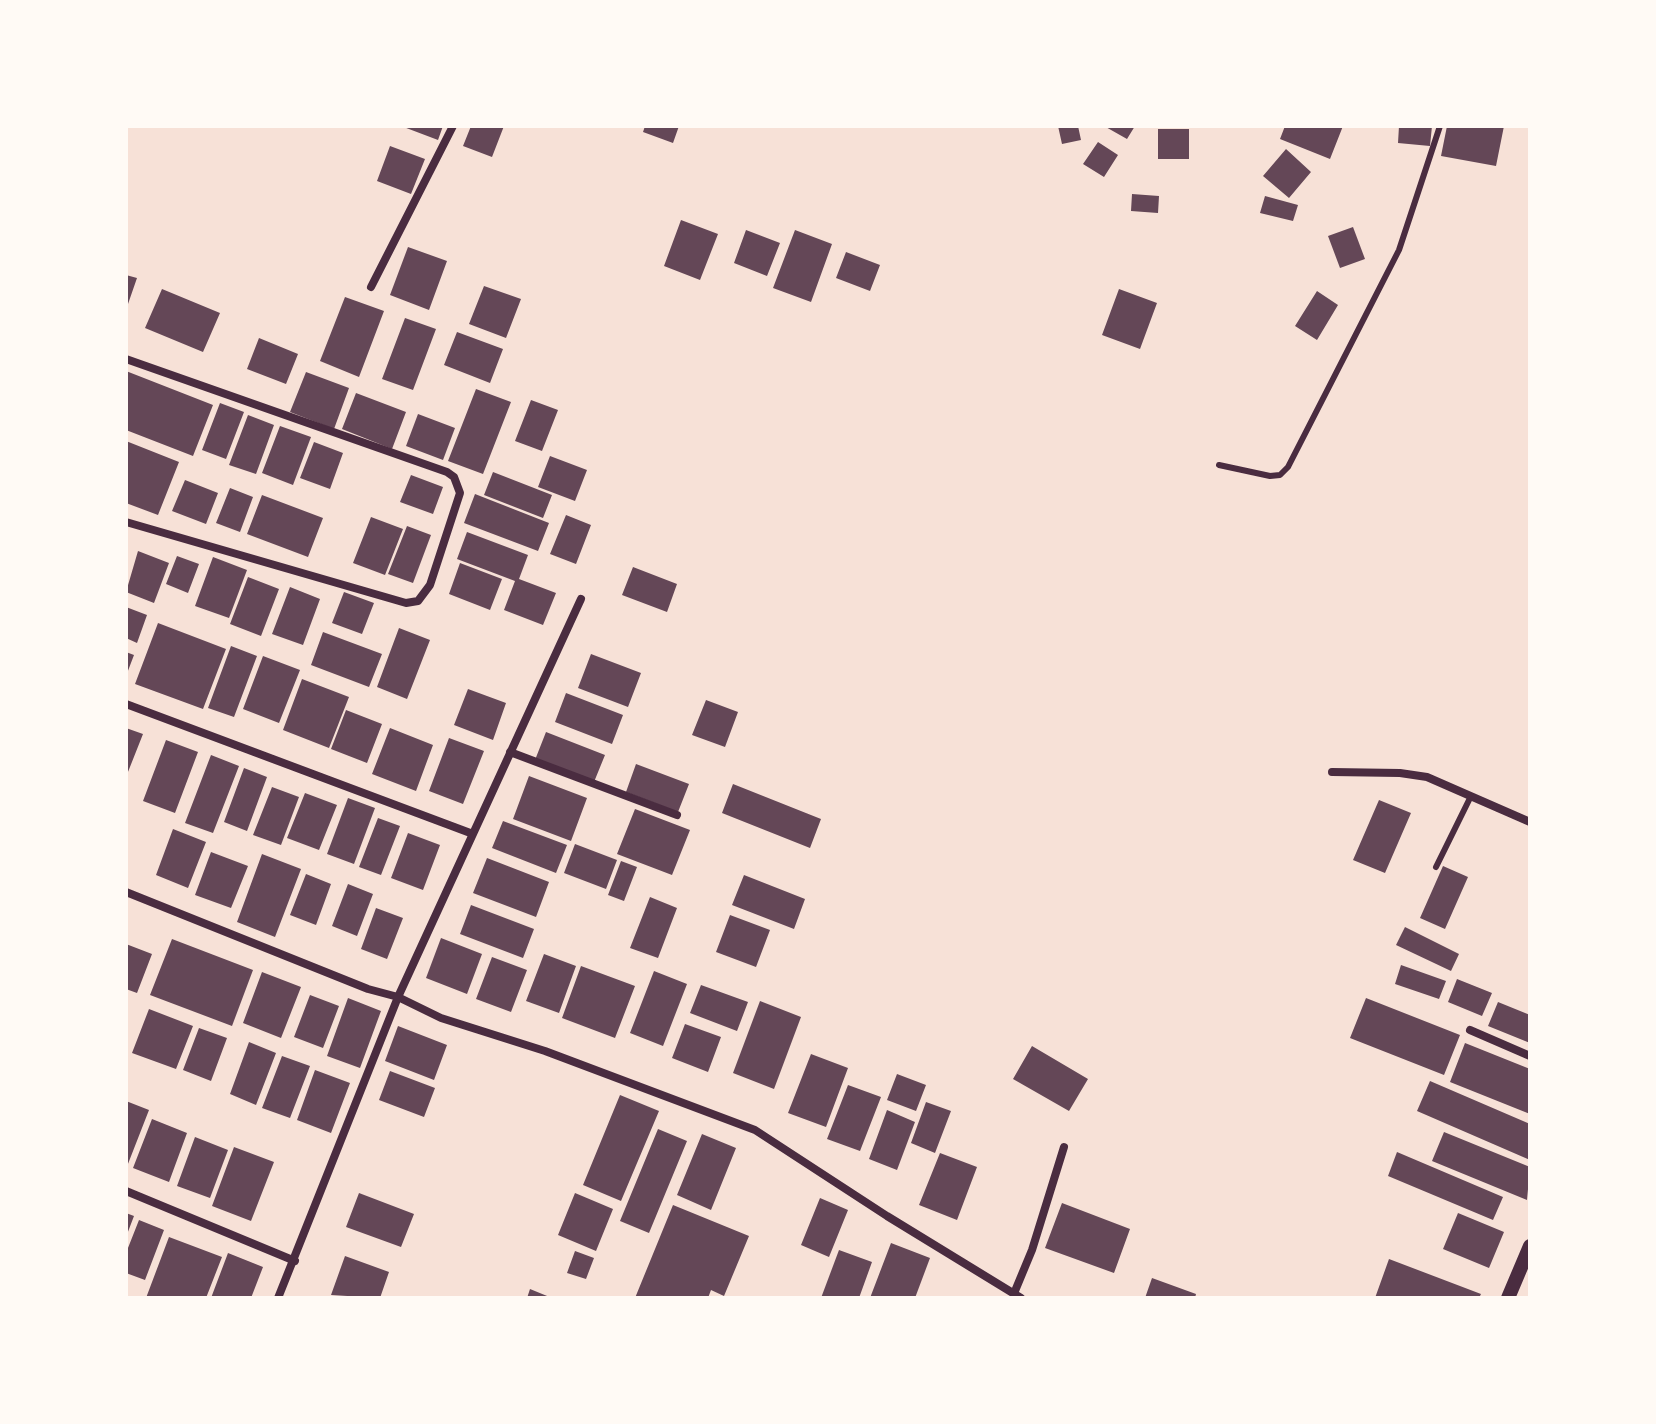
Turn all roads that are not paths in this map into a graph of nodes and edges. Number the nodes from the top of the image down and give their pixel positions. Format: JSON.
{"nodes":[{"id":1,"x":453,"y":126,"type":"edge"},
{"id":2,"x":1440,"y":126,"type":"edge"},
{"id":3,"x":371,"y":287,"type":"dead end"},
{"id":4,"x":126,"y":359,"type":"edge"},
{"id":5,"x":1219,"y":465,"type":"dead end"},
{"id":6,"x":126,"y":522,"type":"edge"},
{"id":7,"x":581,"y":599,"type":"dead end"},
{"id":8,"x":126,"y":704,"type":"edge"},
{"id":9,"x":510,"y":752,"type":"junction"},
{"id":10,"x":1332,"y":772,"type":"dead end"},
{"id":11,"x":1471,"y":796,"type":"junction"},
{"id":12,"x":677,"y":815,"type":"dead end"},
{"id":13,"x":1530,"y":822,"type":"edge"},
{"id":14,"x":473,"y":834,"type":"junction"},
{"id":15,"x":1436,"y":867,"type":"dead end"},
{"id":16,"x":126,"y":892,"type":"edge"},
{"id":17,"x":398,"y":997,"type":"junction"},
{"id":18,"x":1470,"y":1030,"type":"dead end"},
{"id":19,"x":1530,"y":1056,"type":"edge"},
{"id":20,"x":1064,"y":1147,"type":"dead end"},
{"id":21,"x":126,"y":1191,"type":"edge"},
{"id":22,"x":1530,"y":1246,"type":"edge"},
{"id":23,"x":295,"y":1261,"type":"junction"},
{"id":24,"x":1018,"y":1295,"type":"edge"},
{"id":25,"x":278,"y":1298,"type":"edge"},
{"id":26,"x":1508,"y":1298,"type":"edge"}],
"edges":[{"from":1,"to":3,"type":"street"},
{"from":2,"to":5,"type":"lane"},
{"from":4,"to":6,"type":"street"},
{"from":7,"to":9,"type":"street"},
{"from":8,"to":14,"type":"street"},
{"from":9,"to":12,"type":"street"},
{"from":9,"to":14,"type":"street"},
{"from":10,"to":11,"type":"street"},
{"from":11,"to":13,"type":"street"},
{"from":11,"to":15,"type":"lane"},
{"from":14,"to":17,"type":"street"},
{"from":16,"to":17,"type":"street"},
{"from":17,"to":23,"type":"street"},
{"from":17,"to":24,"type":"street"},
{"from":18,"to":19,"type":"street"},
{"from":20,"to":24,"type":"street"},
{"from":21,"to":23,"type":"street"},
{"from":22,"to":26,"type":"street"},
{"from":23,"to":25,"type":"street"}]}
